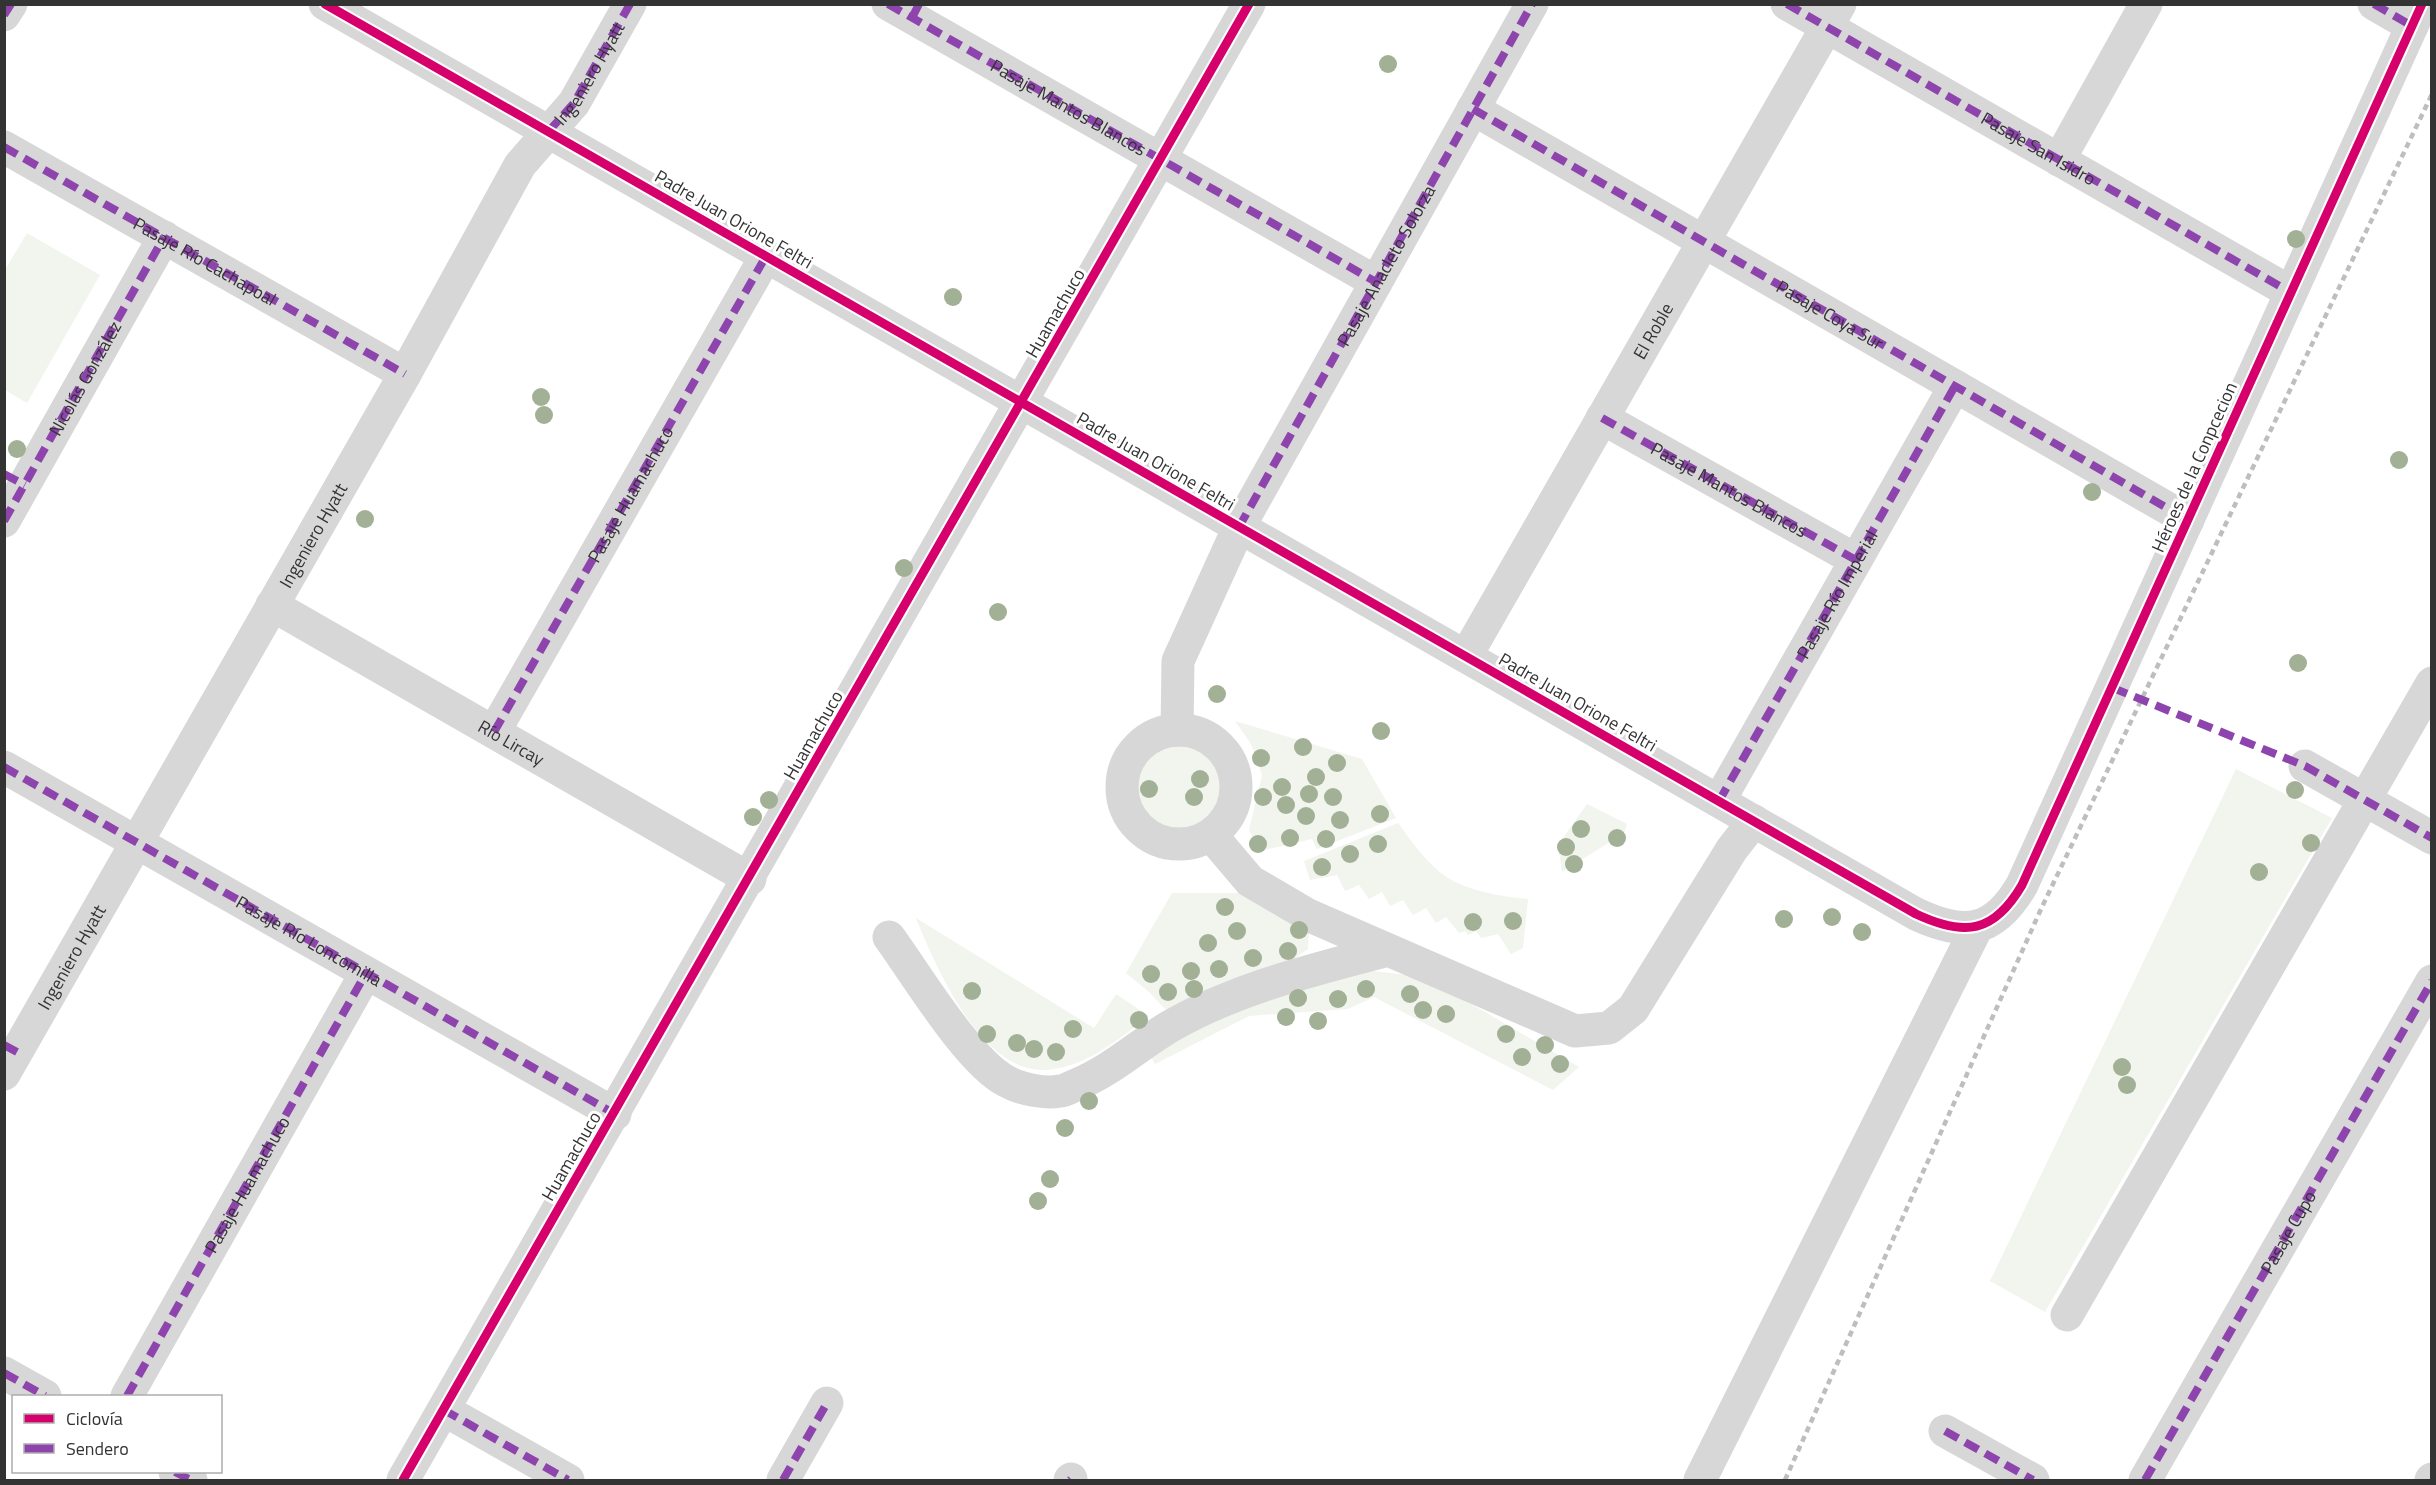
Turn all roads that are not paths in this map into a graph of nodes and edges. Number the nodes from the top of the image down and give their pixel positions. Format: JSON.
{"nodes":[{"id":1,"x":11,"y":4,"type":"edge"},
{"id":2,"x":630,"y":4,"type":"edge"},
{"id":3,"x":1249,"y":4,"type":"edge"},
{"id":4,"x":1532,"y":4,"type":"edge"},
{"id":5,"x":1787,"y":4,"type":"edge"},
{"id":6,"x":2146,"y":4,"type":"edge"},
{"id":7,"x":2374,"y":4,"type":"edge"},
{"id":8,"x":327,"y":5,"type":"edge"},
{"id":9,"x":906,"y":9,"type":"edge"},
{"id":10,"x":4,"y":15,"type":"edge"},
{"id":11,"x":2417,"y":15,"type":"edge"},
{"id":12,"x":1833,"y":16,"type":"edge"},
{"id":13,"x":1473,"y":109,"type":"junction"},
{"id":14,"x":548,"y":132,"type":"junction"},
{"id":15,"x":4,"y":147,"type":"edge"},
{"id":16,"x":1161,"y":159,"type":"junction"},
{"id":17,"x":2059,"y":160,"type":"junction"},
{"id":18,"x":164,"y":237,"type":"junction"},
{"id":19,"x":1703,"y":242,"type":"junction"},
{"id":20,"x":766,"y":256,"type":"junction"},
{"id":21,"x":1376,"y":282,"type":"junction"},
{"id":22,"x":2290,"y":292,"type":"junction"},
{"id":23,"x":405,"y":374,"type":"junction"},
{"id":24,"x":1955,"y":386,"type":"junction"},
{"id":25,"x":1023,"y":403,"type":"junction"},
{"id":26,"x":1602,"y":418,"type":"junction"},
{"id":27,"x":15,"y":480,"type":"edge"},
{"id":28,"x":2188,"y":520,"type":"junction"},
{"id":29,"x":4,"y":521,"type":"edge"},
{"id":30,"x":1239,"y":527,"type":"junction"},
{"id":31,"x":1856,"y":560,"type":"junction"},
{"id":32,"x":272,"y":605,"type":"junction"},
{"id":33,"x":1466,"y":656,"type":"junction"},
{"id":34,"x":2432,"y":683,"type":"edge"},
{"id":35,"x":1177,"y":730,"type":"junction"},
{"id":36,"x":494,"y":732,"type":"junction"},
{"id":37,"x":2305,"y":766,"type":"dead end"},
{"id":38,"x":4,"y":767,"type":"edge"},
{"id":39,"x":2364,"y":799,"type":"junction"},
{"id":40,"x":1719,"y":801,"type":"junction"},
{"id":41,"x":1754,"y":821,"type":"junction"},
{"id":42,"x":1211,"y":835,"type":"junction"},
{"id":43,"x":2432,"y":838,"type":"edge"},
{"id":44,"x":136,"y":842,"type":"junction"},
{"id":45,"x":750,"y":879,"type":"junction"},
{"id":46,"x":1977,"y":927,"type":"junction"},
{"id":47,"x":889,"y":937,"type":"dead end"},
{"id":48,"x":1388,"y":950,"type":"junction"},
{"id":49,"x":366,"y":973,"type":"junction"},
{"id":50,"x":2432,"y":981,"type":"edge"},
{"id":51,"x":9,"y":1057,"type":"edge"},
{"id":52,"x":615,"y":1114,"type":"junction"},
{"id":53,"x":2067,"y":1315,"type":"dead end"},
{"id":54,"x":4,"y":1373,"type":"edge"},
{"id":55,"x":43,"y":1395,"type":"edge"},
{"id":56,"x":128,"y":1395,"type":"edge"},
{"id":57,"x":827,"y":1403,"type":"dead end"},
{"id":58,"x":444,"y":1410,"type":"junction"},
{"id":59,"x":1945,"y":1431,"type":"dead end"},
{"id":60,"x":177,"y":1473,"type":"edge"},
{"id":61,"x":191,"y":1480,"type":"edge"},
{"id":62,"x":403,"y":1480,"type":"edge"},
{"id":63,"x":568,"y":1480,"type":"edge"},
{"id":64,"x":783,"y":1480,"type":"edge"},
{"id":65,"x":1700,"y":1480,"type":"edge"},
{"id":66,"x":2032,"y":1480,"type":"edge"},
{"id":67,"x":2145,"y":1480,"type":"edge"}],
"edges":[{"from":1,"to":10,"type":"street"},
{"from":2,"to":14,"type":"street","name":"Ingeniero Hyatt"},
{"from":3,"to":16,"type":"street","name":"Huamachuco"},
{"from":4,"to":13,"type":"street","name":"Pasaje Anacleto Solorza"},
{"from":5,"to":12,"type":"street","name":"Pasaje San Isidro"},
{"from":6,"to":17,"type":"street"},
{"from":7,"to":11,"type":"street"},
{"from":8,"to":14,"type":"street","name":"Padre Juan Orione Feltri"},
{"from":9,"to":16,"type":"street","name":"Pasaje Mantos Blancos"},
{"from":11,"to":22,"type":"street","name":"Héroes de la Conpcecion"},
{"from":12,"to":17,"type":"street","name":"Pasaje San Isidro"},
{"from":12,"to":19,"type":"street","name":"El Roble"},
{"from":13,"to":19,"type":"street","name":"Pasaje Coya Sur"},
{"from":13,"to":21,"type":"street","name":"Pasaje Anacleto Solorza"},
{"from":14,"to":20,"type":"street","name":"Padre Juan Orione Feltri"},
{"from":14,"to":23,"type":"street","name":"Ingeniero Hyatt"},
{"from":15,"to":18,"type":"street","name":"Pasaje Río Cachapoal"},
{"from":16,"to":21,"type":"street","name":"Pasaje Mantos Blancos"},
{"from":16,"to":25,"type":"street","name":"Huamachuco"},
{"from":17,"to":22,"type":"street","name":"Pasaje San Isidro"},
{"from":18,"to":23,"type":"street","name":"Pasaje Río Cachapoal"},
{"from":18,"to":27,"type":"street","name":"Nicolás González"},
{"from":19,"to":24,"type":"street","name":"Pasaje Coya Sur"},
{"from":19,"to":26,"type":"street","name":"El Roble"},
{"from":20,"to":25,"type":"street","name":"Padre Juan Orione Feltri"},
{"from":20,"to":36,"type":"street","name":"Pasaje Huamachuco"},
{"from":21,"to":30,"type":"street","name":"Pasaje Anacleto Solorza"},
{"from":22,"to":28,"type":"street","name":"Héroes de la Conpcecion"},
{"from":23,"to":32,"type":"street","name":"Ingeniero Hyatt"},
{"from":24,"to":28,"type":"street","name":"Pasaje Coya Sur"},
{"from":24,"to":31,"type":"street","name":"Pasaje Río Imperial"},
{"from":25,"to":30,"type":"street","name":"Padre Juan Orione Feltri"},
{"from":25,"to":45,"type":"street","name":"Huamachuco"},
{"from":26,"to":31,"type":"street","name":"Pasaje Mantos Blancos"},
{"from":26,"to":33,"type":"street","name":"El Roble"},
{"from":27,"to":29,"type":"street","name":"Nicolás González"},
{"from":28,"to":46,"type":"street","name":"Héroes de la Conpcecion"},
{"from":30,"to":33,"type":"street","name":"Padre Juan Orione Feltri"},
{"from":30,"to":35,"type":"street","name":"Pasaje Anacleto Solorza"},
{"from":31,"to":40,"type":"street","name":"Pasaje Río Imperial"},
{"from":32,"to":36,"type":"street","name":"Río Lircay"},
{"from":32,"to":44,"type":"street","name":"Ingeniero Hyatt"},
{"from":33,"to":40,"type":"street","name":"Padre Juan Orione Feltri"},
{"from":34,"to":39,"type":"street"},
{"from":35,"to":42,"type":"street"},
{"from":35,"to":42,"type":"street"},
{"from":36,"to":45,"type":"street","name":"Río Lircay"},
{"from":37,"to":39,"type":"street"},
{"from":38,"to":44,"type":"street","name":"Pasaje Río Loncomilla"},
{"from":39,"to":43,"type":"street"},
{"from":39,"to":53,"type":"street"},
{"from":40,"to":41,"type":"street","name":"Padre Juan Orione Feltri"},
{"from":41,"to":46,"type":"street","name":"Padre Juan Orione Feltri"},
{"from":41,"to":48,"type":"street"},
{"from":42,"to":48,"type":"street"},
{"from":44,"to":49,"type":"street","name":"Pasaje Río Loncomilla"},
{"from":44,"to":51,"type":"street","name":"Ingeniero Hyatt"},
{"from":45,"to":52,"type":"street","name":"Huamachuco"},
{"from":46,"to":65,"type":"street"},
{"from":47,"to":48,"type":"street"},
{"from":49,"to":52,"type":"street","name":"Pasaje Río Loncomilla"},
{"from":49,"to":56,"type":"street","name":"Pasaje Huamachuco"},
{"from":50,"to":67,"type":"street","name":"Pasaje Cupo"},
{"from":52,"to":58,"type":"street","name":"Huamachuco"},
{"from":54,"to":55,"type":"street"},
{"from":57,"to":64,"type":"street"},
{"from":58,"to":62,"type":"street","name":"Huamachuco"},
{"from":58,"to":63,"type":"street"},
{"from":59,"to":66,"type":"street"},
{"from":60,"to":61,"type":"street"}]}
